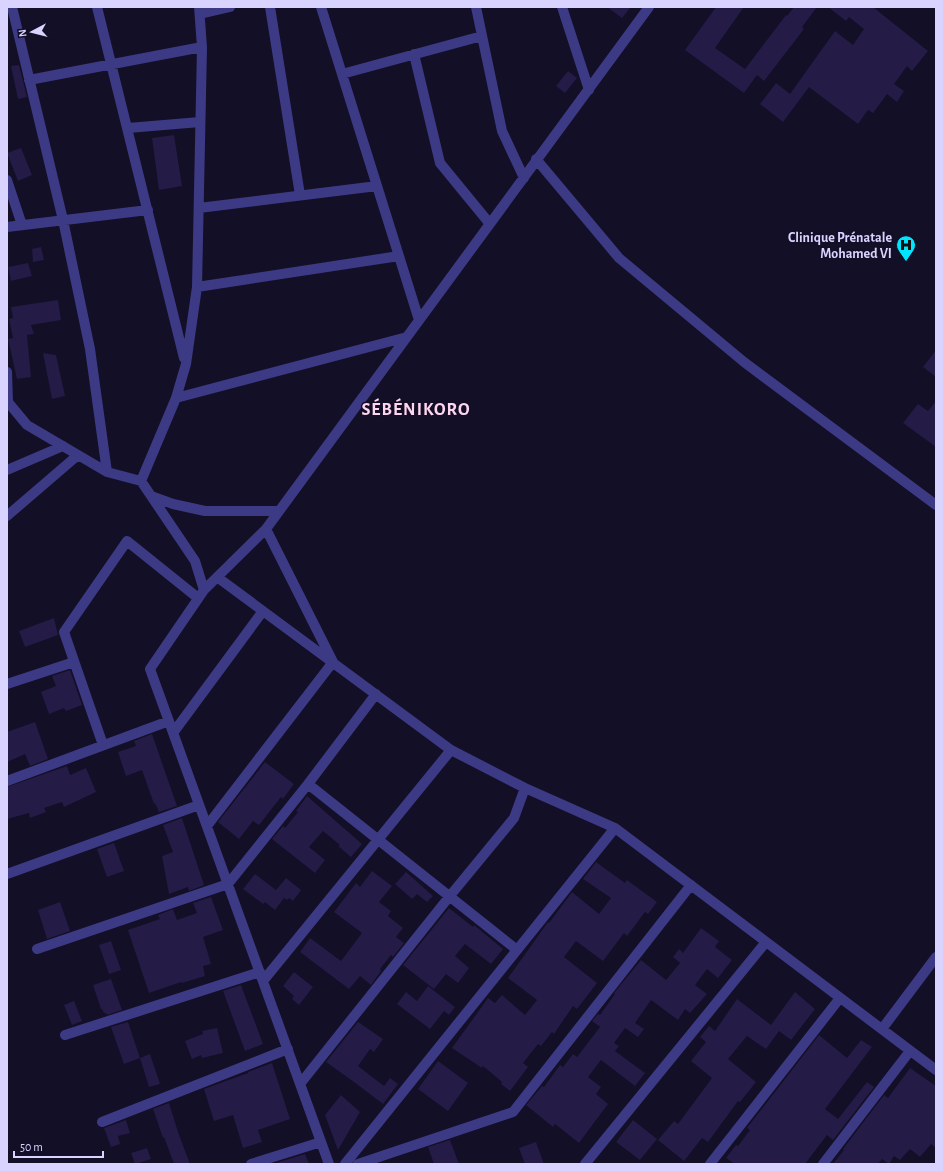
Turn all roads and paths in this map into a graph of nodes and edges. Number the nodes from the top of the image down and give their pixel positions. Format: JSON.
{"nodes":[{"id":1,"x":12,"y":7,"type":"edge"},
{"id":2,"x":98,"y":7,"type":"edge"},
{"id":3,"x":230,"y":7,"type":"edge"},
{"id":4,"x":270,"y":7,"type":"edge"},
{"id":5,"x":321,"y":7,"type":"edge"},
{"id":6,"x":476,"y":7,"type":"edge"},
{"id":7,"x":562,"y":7,"type":"edge"},
{"id":8,"x":649,"y":7,"type":"edge"},
{"id":9,"x":200,"y":10,"type":"edge"},
{"id":10,"x":482,"y":36,"type":"junction"},
{"id":11,"x":202,"y":47,"type":"junction"},
{"id":12,"x":414,"y":54,"type":"junction"},
{"id":13,"x":112,"y":64,"type":"junction"},
{"id":14,"x":342,"y":74,"type":"junction"},
{"id":15,"x":29,"y":80,"type":"junction"},
{"id":16,"x":589,"y":90,"type":"junction"},
{"id":17,"x":200,"y":122,"type":"junction"},
{"id":18,"x":128,"y":128,"type":"junction"},
{"id":19,"x":536,"y":159,"type":"junction"},
{"id":20,"x":524,"y":178,"type":"junction"},
{"id":21,"x":7,"y":180,"type":"edge"},
{"id":22,"x":377,"y":186,"type":"junction"},
{"id":23,"x":300,"y":195,"type":"junction"},
{"id":24,"x":198,"y":208,"type":"junction"},
{"id":25,"x":148,"y":210,"type":"junction"},
{"id":26,"x":63,"y":220,"type":"junction"},
{"id":27,"x":490,"y":224,"type":"junction"},
{"id":28,"x":22,"y":225,"type":"junction"},
{"id":29,"x":7,"y":227,"type":"edge"},
{"id":30,"x":399,"y":256,"type":"junction"},
{"id":31,"x":197,"y":287,"type":"junction"},
{"id":32,"x":419,"y":320,"type":"junction"},
{"id":33,"x":407,"y":337,"type":"junction"},
{"id":34,"x":186,"y":364,"type":"junction"},
{"id":35,"x":7,"y":372,"type":"edge"},
{"id":36,"x":176,"y":398,"type":"junction"},
{"id":37,"x":7,"y":401,"type":"edge"},
{"id":38,"x":63,"y":446,"type":"junction"},
{"id":39,"x":78,"y":455,"type":"junction"},
{"id":40,"x":7,"y":470,"type":"edge"},
{"id":41,"x":107,"y":472,"type":"junction"},
{"id":42,"x":141,"y":481,"type":"junction"},
{"id":43,"x":151,"y":496,"type":"junction"},
{"id":44,"x":936,"y":505,"type":"edge"},
{"id":45,"x":279,"y":511,"type":"junction"},
{"id":46,"x":7,"y":516,"type":"edge"},
{"id":47,"x":266,"y":529,"type":"junction"},
{"id":48,"x":217,"y":578,"type":"junction"},
{"id":49,"x":201,"y":594,"type":"junction"},
{"id":50,"x":262,"y":611,"type":"junction"},
{"id":51,"x":74,"y":662,"type":"junction"},
{"id":52,"x":333,"y":662,"type":"junction"},
{"id":53,"x":7,"y":684,"type":"edge"},
{"id":54,"x":376,"y":694,"type":"junction"},
{"id":55,"x":169,"y":721,"type":"junction"},
{"id":56,"x":173,"y":733,"type":"junction"},
{"id":57,"x":103,"y":746,"type":"junction"},
{"id":58,"x":451,"y":750,"type":"junction"},
{"id":59,"x":7,"y":781,"type":"edge"},
{"id":60,"x":308,"y":784,"type":"junction"},
{"id":61,"x":525,"y":788,"type":"junction"},
{"id":62,"x":199,"y":805,"type":"junction"},
{"id":63,"x":207,"y":826,"type":"junction"},
{"id":64,"x":615,"y":828,"type":"junction"},
{"id":65,"x":378,"y":840,"type":"junction"},
{"id":66,"x":7,"y":874,"type":"edge"},
{"id":67,"x":228,"y":884,"type":"junction"},
{"id":68,"x":691,"y":885,"type":"junction"},
{"id":69,"x":449,"y":897,"type":"junction"},
{"id":70,"x":766,"y":942,"type":"junction"},
{"id":71,"x":37,"y":949,"type":"dead end"},
{"id":72,"x":517,"y":950,"type":"junction"},
{"id":73,"x":936,"y":957,"type":"edge"},
{"id":74,"x":261,"y":976,"type":"junction"},
{"id":75,"x":840,"y":998,"type":"junction"},
{"id":76,"x":882,"y":1029,"type":"junction"},
{"id":77,"x":65,"y":1035,"type":"dead end"},
{"id":78,"x":288,"y":1049,"type":"junction"},
{"id":79,"x":910,"y":1051,"type":"junction"},
{"id":80,"x":936,"y":1070,"type":"edge"},
{"id":81,"x":300,"y":1084,"type":"junction"},
{"id":82,"x":102,"y":1122,"type":"dead end"},
{"id":83,"x":321,"y":1142,"type":"junction"},
{"id":84,"x":250,"y":1164,"type":"edge"},
{"id":85,"x":329,"y":1164,"type":"edge"},
{"id":86,"x":345,"y":1164,"type":"edge"},
{"id":87,"x":358,"y":1164,"type":"edge"},
{"id":88,"x":585,"y":1164,"type":"edge"},
{"id":89,"x":710,"y":1164,"type":"edge"},
{"id":90,"x":823,"y":1164,"type":"edge"}],
"edges":[{"from":1,"to":15,"type":"street"},
{"from":2,"to":13,"type":"street"},
{"from":3,"to":9,"type":"street"},
{"from":4,"to":23,"type":"street"},
{"from":5,"to":14,"type":"street"},
{"from":6,"to":10,"type":"street"},
{"from":7,"to":16,"type":"street"},
{"from":8,"to":16,"type":"street"},
{"from":9,"to":11,"type":"street"},
{"from":10,"to":12,"type":"street"},
{"from":10,"to":20,"type":"street"},
{"from":11,"to":13,"type":"street"},
{"from":11,"to":17,"type":"street"},
{"from":12,"to":14,"type":"street"},
{"from":12,"to":27,"type":"street"},
{"from":13,"to":15,"type":"street"},
{"from":13,"to":18,"type":"street"},
{"from":14,"to":22,"type":"street"},
{"from":15,"to":26,"type":"street"},
{"from":16,"to":19,"type":"street"},
{"from":17,"to":18,"type":"street"},
{"from":17,"to":24,"type":"street"},
{"from":18,"to":25,"type":"street"},
{"from":19,"to":20,"type":"street"},
{"from":19,"to":44,"type":"street"},
{"from":20,"to":27,"type":"street"},
{"from":21,"to":28,"type":"street"},
{"from":22,"to":23,"type":"street"},
{"from":22,"to":30,"type":"street"},
{"from":23,"to":24,"type":"street"},
{"from":24,"to":31,"type":"street"},
{"from":25,"to":26,"type":"street"},
{"from":25,"to":34,"type":"street"},
{"from":26,"to":28,"type":"street"},
{"from":26,"to":41,"type":"street"},
{"from":27,"to":32,"type":"street"},
{"from":28,"to":29,"type":"street"},
{"from":30,"to":31,"type":"street"},
{"from":30,"to":32,"type":"street"},
{"from":31,"to":34,"type":"street"},
{"from":32,"to":33,"type":"street"},
{"from":33,"to":36,"type":"street"},
{"from":33,"to":45,"type":"street"},
{"from":34,"to":36,"type":"street"},
{"from":35,"to":37,"type":"street"},
{"from":36,"to":42,"type":"street"},
{"from":37,"to":38,"type":"street"},
{"from":38,"to":39,"type":"street"},
{"from":38,"to":40,"type":"street"},
{"from":39,"to":41,"type":"street"},
{"from":39,"to":46,"type":"street"},
{"from":41,"to":42,"type":"street"},
{"from":42,"to":43,"type":"street"},
{"from":43,"to":45,"type":"street"},
{"from":43,"to":49,"type":"street"},
{"from":45,"to":47,"type":"street"},
{"from":47,"to":48,"type":"street"},
{"from":47,"to":52,"type":"street"},
{"from":48,"to":49,"type":"street"},
{"from":48,"to":50,"type":"street"},
{"from":49,"to":51,"type":"street"},
{"from":49,"to":55,"type":"street"},
{"from":50,"to":52,"type":"street"},
{"from":50,"to":56,"type":"street"},
{"from":51,"to":53,"type":"street"},
{"from":51,"to":57,"type":"street"},
{"from":52,"to":54,"type":"street"},
{"from":52,"to":63,"type":"street"},
{"from":54,"to":58,"type":"street"},
{"from":54,"to":60,"type":"street"},
{"from":55,"to":56,"type":"street"},
{"from":55,"to":57,"type":"street"},
{"from":56,"to":62,"type":"street"},
{"from":57,"to":59,"type":"street"},
{"from":58,"to":61,"type":"street"},
{"from":58,"to":65,"type":"street"},
{"from":60,"to":65,"type":"street"},
{"from":60,"to":67,"type":"street"},
{"from":61,"to":64,"type":"street"},
{"from":61,"to":69,"type":"street"},
{"from":62,"to":63,"type":"street"},
{"from":62,"to":66,"type":"street"},
{"from":63,"to":67,"type":"street"},
{"from":64,"to":68,"type":"street"},
{"from":64,"to":72,"type":"street"},
{"from":65,"to":69,"type":"street"},
{"from":65,"to":74,"type":"street"},
{"from":67,"to":71,"type":"street"},
{"from":67,"to":74,"type":"street"},
{"from":68,"to":70,"type":"street"},
{"from":68,"to":87,"type":"street"},
{"from":69,"to":72,"type":"street"},
{"from":69,"to":81,"type":"street"},
{"from":70,"to":75,"type":"street"},
{"from":70,"to":88,"type":"street"},
{"from":72,"to":86,"type":"street"},
{"from":73,"to":76,"type":"street"},
{"from":74,"to":77,"type":"street"},
{"from":74,"to":78,"type":"street"},
{"from":75,"to":76,"type":"street"},
{"from":75,"to":89,"type":"street"},
{"from":76,"to":79,"type":"street"},
{"from":78,"to":81,"type":"street"},
{"from":78,"to":82,"type":"street"},
{"from":79,"to":80,"type":"street"},
{"from":79,"to":90,"type":"street"},
{"from":81,"to":83,"type":"street"},
{"from":83,"to":84,"type":"street"},
{"from":83,"to":85,"type":"street"}]}
